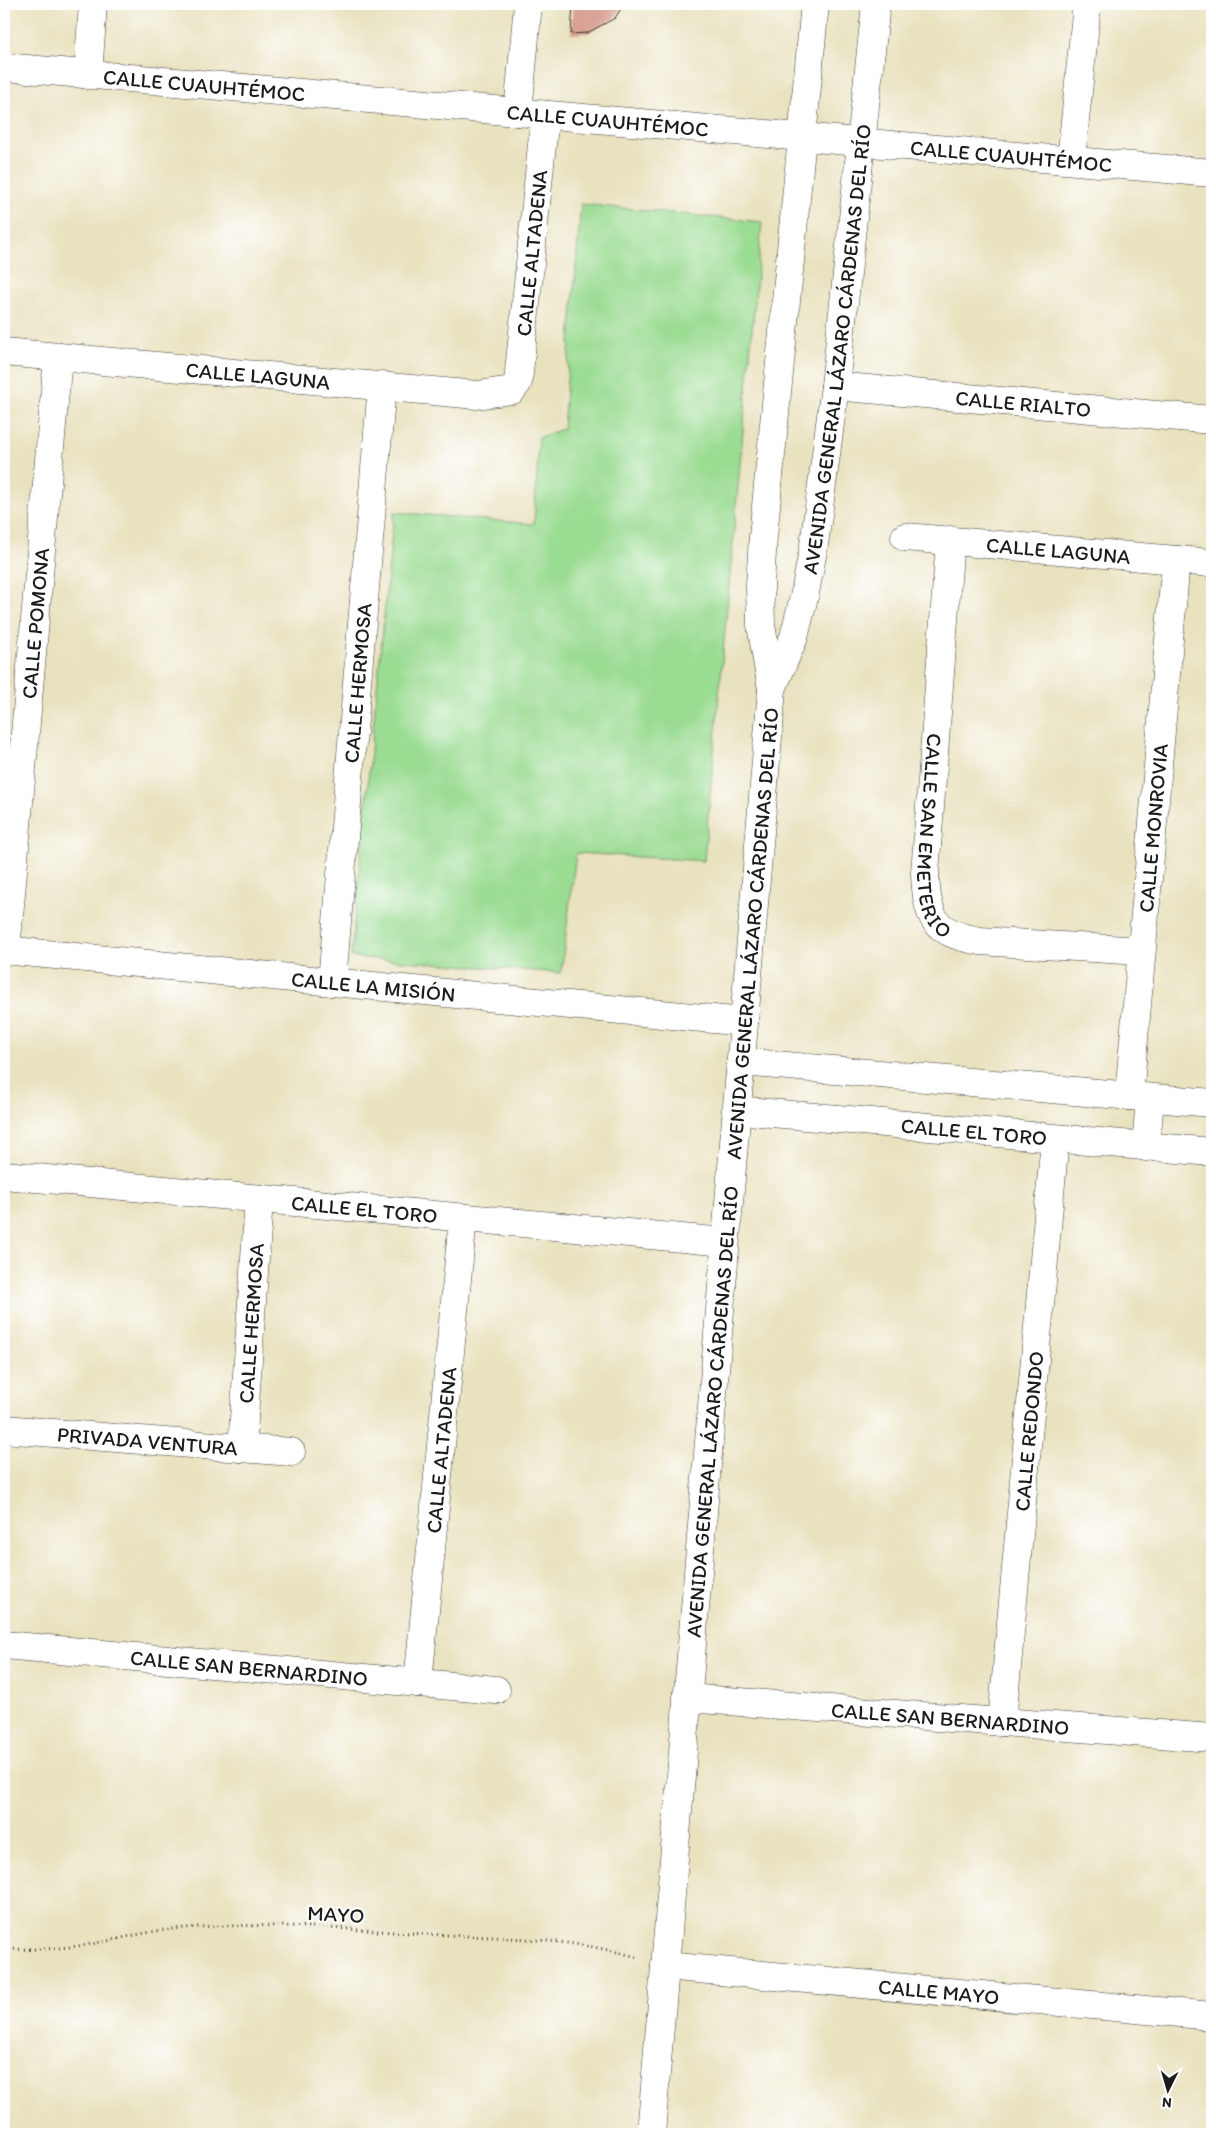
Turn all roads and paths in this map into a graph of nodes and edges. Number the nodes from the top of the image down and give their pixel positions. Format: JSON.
{"nodes":[{"id":1,"x":93,"y":4,"type":"edge"},
{"id":2,"x":528,"y":4,"type":"edge"},
{"id":3,"x":815,"y":4,"type":"edge"},
{"id":4,"x":876,"y":4,"type":"edge"},
{"id":5,"x":1087,"y":4,"type":"edge"},
{"id":6,"x":4,"y":68,"type":"edge"},
{"id":7,"x":88,"y":75,"type":"junction"},
{"id":8,"x":531,"y":114,"type":"junction"},
{"id":9,"x":803,"y":137,"type":"junction"},
{"id":10,"x":862,"y":142,"type":"junction"},
{"id":11,"x":1071,"y":160,"type":"junction"},
{"id":12,"x":1212,"y":173,"type":"edge"},
{"id":13,"x":4,"y":352,"type":"edge"},
{"id":14,"x":58,"y":357,"type":"junction"},
{"id":15,"x":382,"y":384,"type":"junction"},
{"id":16,"x":835,"y":386,"type":"junction"},
{"id":17,"x":512,"y":390,"type":"joint"},
{"id":18,"x":1212,"y":420,"type":"edge"},
{"id":19,"x":905,"y":537,"type":"dead end"},
{"id":20,"x":950,"y":540,"type":"junction"},
{"id":21,"x":1176,"y":560,"type":"junction"},
{"id":22,"x":1212,"y":563,"type":"edge"},
{"id":23,"x":772,"y":689,"type":"junction"},
{"id":24,"x":5,"y":950,"type":"edge"},
{"id":25,"x":1141,"y":951,"type":"junction"},
{"id":26,"x":332,"y":982,"type":"junction"},
{"id":27,"x":744,"y":1022,"type":"junction"},
{"id":28,"x":741,"y":1062,"type":"junction"},
{"id":29,"x":1140,"y":1097,"type":"junction"},
{"id":30,"x":1212,"y":1103,"type":"edge"},
{"id":31,"x":736,"y":1110,"type":"junction"},
{"id":32,"x":1055,"y":1139,"type":"junction"},
{"id":33,"x":1146,"y":1147,"type":"junction"},
{"id":34,"x":1212,"y":1152,"type":"edge"},
{"id":35,"x":4,"y":1175,"type":"edge"},
{"id":36,"x":259,"y":1199,"type":"junction"},
{"id":37,"x":463,"y":1218,"type":"junction"},
{"id":38,"x":725,"y":1242,"type":"junction"},
{"id":39,"x":4,"y":1429,"type":"edge"},
{"id":40,"x":242,"y":1448,"type":"junction"},
{"id":41,"x":290,"y":1452,"type":"dead end"},
{"id":42,"x":4,"y":1645,"type":"edge"},
{"id":43,"x":418,"y":1683,"type":"junction"},
{"id":44,"x":496,"y":1690,"type":"dead end"},
{"id":45,"x":688,"y":1698,"type":"junction"},
{"id":46,"x":1002,"y":1722,"type":"junction"},
{"id":47,"x":1212,"y":1738,"type":"edge"},
{"id":48,"x":4,"y":1949,"type":"edge"},
{"id":49,"x":665,"y":1966,"type":"junction"},
{"id":50,"x":1212,"y":2016,"type":"edge"},
{"id":51,"x":651,"y":2134,"type":"edge"}],
"edges":[{"from":1,"to":7,"type":"street"},
{"from":2,"to":8,"type":"street","name":"CALLE ALTADENA"},
{"from":3,"to":9,"type":"street","name":"AVENIDA GENERAL LÁZARO CÁRDENAS DEL RÍO"},
{"from":4,"to":10,"type":"street","name":"AVENIDA GENERAL LÁZARO CÁRDENAS DEL RÍO"},
{"from":5,"to":11,"type":"street"},
{"from":6,"to":7,"type":"street","name":"CALLE CUAUHTÉMOC"},
{"from":7,"to":8,"type":"street","name":"CALLE CUAUHTÉMOC"},
{"from":8,"to":9,"type":"street","name":"CALLE CUAUHTÉMOC"},
{"from":8,"to":17,"type":"street","name":"CALLE ALTADENA"},
{"from":9,"to":10,"type":"street","name":"CALLE CUAUHTÉMOC"},
{"from":9,"to":23,"type":"street","name":"AVENIDA GENERAL LÁZARO CÁRDENAS DEL RÍO"},
{"from":10,"to":11,"type":"street","name":"CALLE CUAUHTÉMOC"},
{"from":10,"to":16,"type":"street","name":"AVENIDA GENERAL LÁZARO CÁRDENAS DEL RÍO"},
{"from":11,"to":12,"type":"street","name":"CALLE CUAUHTÉMOC"},
{"from":13,"to":14,"type":"street","name":"CALLE LAGUNA"},
{"from":14,"to":15,"type":"street","name":"CALLE LAGUNA"},
{"from":14,"to":24,"type":"street","name":"CALLE POMONA"},
{"from":15,"to":17,"type":"street","name":"CALLE LAGUNA"},
{"from":15,"to":26,"type":"street","name":"CALLE HERMOSA"},
{"from":16,"to":18,"type":"street","name":"CALLE RIALTO"},
{"from":16,"to":23,"type":"street","name":"AVENIDA GENERAL LÁZARO CÁRDENAS DEL RÍO"},
{"from":19,"to":20,"type":"street","name":"CALLE LAGUNA"},
{"from":20,"to":21,"type":"street","name":"CALLE LAGUNA"},
{"from":20,"to":25,"type":"street","name":"CALLE SAN EMETERIO"},
{"from":21,"to":22,"type":"street","name":"CALLE LAGUNA"},
{"from":21,"to":25,"type":"street","name":"CALLE MONROVIA"},
{"from":23,"to":27,"type":"street","name":"AVENIDA GENERAL LÁZARO CÁRDENAS DEL RÍO"},
{"from":24,"to":26,"type":"street","name":"CALLE LA MISIÓN"},
{"from":25,"to":29,"type":"street","name":"CALLE MONROVIA"},
{"from":26,"to":27,"type":"street","name":"CALLE LA MISIÓN"},
{"from":27,"to":28,"type":"street","name":"AVENIDA GENERAL LÁZARO CÁRDENAS DEL RÍO"},
{"from":28,"to":29,"type":"street"},
{"from":28,"to":31,"type":"street","name":"AVENIDA GENERAL LÁZARO CÁRDENAS DEL RÍO"},
{"from":29,"to":30,"type":"street"},
{"from":29,"to":33,"type":"street","name":"CALLE MONROVIA"},
{"from":31,"to":32,"type":"street","name":"CALLE EL TORO"},
{"from":31,"to":38,"type":"street","name":"AVENIDA GENERAL LÁZARO CÁRDENAS DEL RÍO"},
{"from":32,"to":33,"type":"street","name":"CALLE EL TORO"},
{"from":32,"to":46,"type":"street","name":"CALLE REDONDO"},
{"from":33,"to":34,"type":"street","name":"CALLE EL TORO"},
{"from":35,"to":36,"type":"street","name":"CALLE EL TORO"},
{"from":36,"to":37,"type":"street","name":"CALLE EL TORO"},
{"from":36,"to":40,"type":"street","name":"CALLE HERMOSA"},
{"from":37,"to":38,"type":"street","name":"CALLE EL TORO"},
{"from":37,"to":43,"type":"street","name":"CALLE ALTADENA"},
{"from":38,"to":45,"type":"street","name":"AVENIDA GENERAL LÁZARO CÁRDENAS DEL RÍO"},
{"from":39,"to":40,"type":"street","name":"PRIVADA VENTURA"},
{"from":40,"to":41,"type":"street","name":"PRIVADA VENTURA"},
{"from":42,"to":43,"type":"street","name":"CALLE SAN BERNARDINO"},
{"from":43,"to":44,"type":"street","name":"CALLE SAN BERNARDINO"},
{"from":45,"to":46,"type":"street","name":"CALLE SAN BERNARDINO"},
{"from":45,"to":49,"type":"street","name":"AVENIDA GENERAL LÁZARO CÁRDENAS DEL RÍO"},
{"from":46,"to":47,"type":"street","name":"CALLE SAN BERNARDINO"},
{"from":48,"to":49,"type":"path","name":"MAYO"},
{"from":49,"to":50,"type":"street","name":"CALLE MAYO"},
{"from":49,"to":51,"type":"street","name":"AVENIDA GENERAL LÁZARO CÁRDENAS DEL RÍO"}]}
